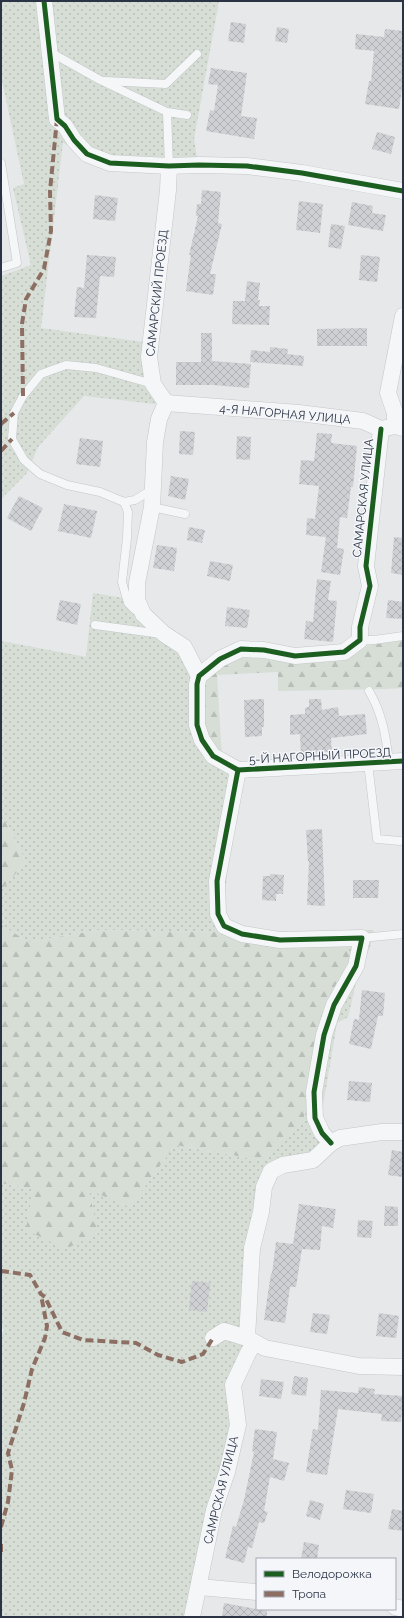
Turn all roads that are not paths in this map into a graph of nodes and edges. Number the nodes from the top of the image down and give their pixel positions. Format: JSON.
{"nodes":[{"id":1,"x":44,"y":1,"type":"edge"},
{"id":2,"x":49,"y":52,"type":"junction"},
{"id":3,"x":197,"y":54,"type":"dead end"},
{"id":4,"x":100,"y":80,"type":"junction"},
{"id":5,"x":167,"y":112,"type":"junction"},
{"id":6,"x":187,"y":115,"type":"dead end"},
{"id":7,"x":1,"y":163,"type":"edge"},
{"id":8,"x":169,"y":166,"type":"junction"},
{"id":9,"x":403,"y":191,"type":"edge"},
{"id":10,"x":1,"y":268,"type":"edge"},
{"id":11,"x":403,"y":316,"type":"edge"},
{"id":12,"x":153,"y":384,"type":"junction"},
{"id":13,"x":166,"y":403,"type":"junction"},
{"id":14,"x":393,"y":427,"type":"edge"},
{"id":15,"x":153,"y":489,"type":"junction"},
{"id":16,"x":124,"y":502,"type":"junction"},
{"id":17,"x":152,"y":507,"type":"junction"},
{"id":18,"x":185,"y":514,"type":"dead end"},
{"id":19,"x":141,"y":609,"type":"junction"},
{"id":20,"x":95,"y":625,"type":"dead end"},
{"id":21,"x":164,"y":634,"type":"junction"},
{"id":22,"x":403,"y":636,"type":"edge"},
{"id":23,"x":360,"y":640,"type":"junction"},
{"id":24,"x":199,"y":676,"type":"junction"},
{"id":25,"x":369,"y":691,"type":"dead end"},
{"id":26,"x":396,"y":762,"type":"edge"},
{"id":27,"x":368,"y":763,"type":"junction"},
{"id":28,"x":238,"y":770,"type":"junction"},
{"id":29,"x":400,"y":841,"type":"dead end"},
{"id":30,"x":403,"y":934,"type":"edge"},
{"id":31,"x":362,"y":938,"type":"junction"},
{"id":32,"x":403,"y":1132,"type":"edge"},
{"id":33,"x":330,"y":1143,"type":"junction"},
{"id":34,"x":213,"y":1338,"type":"dead end"},
{"id":35,"x":251,"y":1340,"type":"junction"},
{"id":36,"x":403,"y":1367,"type":"edge"},
{"id":37,"x":199,"y":1586,"type":"junction"},
{"id":38,"x":256,"y":1592,"type":"edge"},
{"id":39,"x":192,"y":1617,"type":"edge"}],
"edges":[{"from":1,"to":2,"type":"street"},
{"from":2,"to":4,"type":"lane"},
{"from":2,"to":8,"type":"street"},
{"from":3,"to":4,"type":"lane"},
{"from":4,"to":5,"type":"lane"},
{"from":5,"to":6,"type":"lane"},
{"from":5,"to":8,"type":"lane"},
{"from":7,"to":10,"type":"lane"},
{"from":8,"to":9,"type":"street"},
{"from":8,"to":12,"type":"street","name":"САМАРСКИЙ ПРОЕЗД"},
{"from":11,"to":14,"type":"street","name":"САМАРСКАЯ УЛИЦА"},
{"from":12,"to":13,"type":"street","name":"САМАРСКИЙ ПРОЕЗД"},
{"from":12,"to":16,"type":"lane"},
{"from":13,"to":14,"type":"street","name":"4-Я НАГОРНАЯ УЛИЦА"},
{"from":13,"to":15,"type":"street"},
{"from":14,"to":23,"type":"street","name":"САМАРСКАЯ УЛИЦА"},
{"from":15,"to":16,"type":"lane"},
{"from":15,"to":17,"type":"street"},
{"from":16,"to":19,"type":"lane"},
{"from":17,"to":18,"type":"lane"},
{"from":17,"to":19,"type":"street"},
{"from":19,"to":21,"type":"street"},
{"from":20,"to":21,"type":"lane"},
{"from":21,"to":24,"type":"street"},
{"from":22,"to":23,"type":"lane"},
{"from":23,"to":24,"type":"street"},
{"from":24,"to":28,"type":"street","name":"5-Й НАГОРНЫЙ ПРОЕЗД"},
{"from":25,"to":26,"type":"lane"},
{"from":26,"to":27,"type":"street","name":"5-Й НАГОРНЫЙ ПРОЕЗД"},
{"from":27,"to":28,"type":"street","name":"5-Й НАГОРНЫЙ ПРОЕЗД"},
{"from":27,"to":29,"type":"lane"},
{"from":28,"to":31,"type":"street"},
{"from":30,"to":31,"type":"lane"},
{"from":31,"to":33,"type":"street"},
{"from":32,"to":33,"type":"street"},
{"from":33,"to":35,"type":"street","name":"САМРСКАЯ УЛИЦА"},
{"from":34,"to":35,"type":"street"},
{"from":35,"to":36,"type":"street"},
{"from":35,"to":37,"type":"street","name":"САМРСКАЯ УЛИЦА"},
{"from":37,"to":38,"type":"street"},
{"from":37,"to":39,"type":"street","name":"САМРСКАЯ УЛИЦА"}]}
